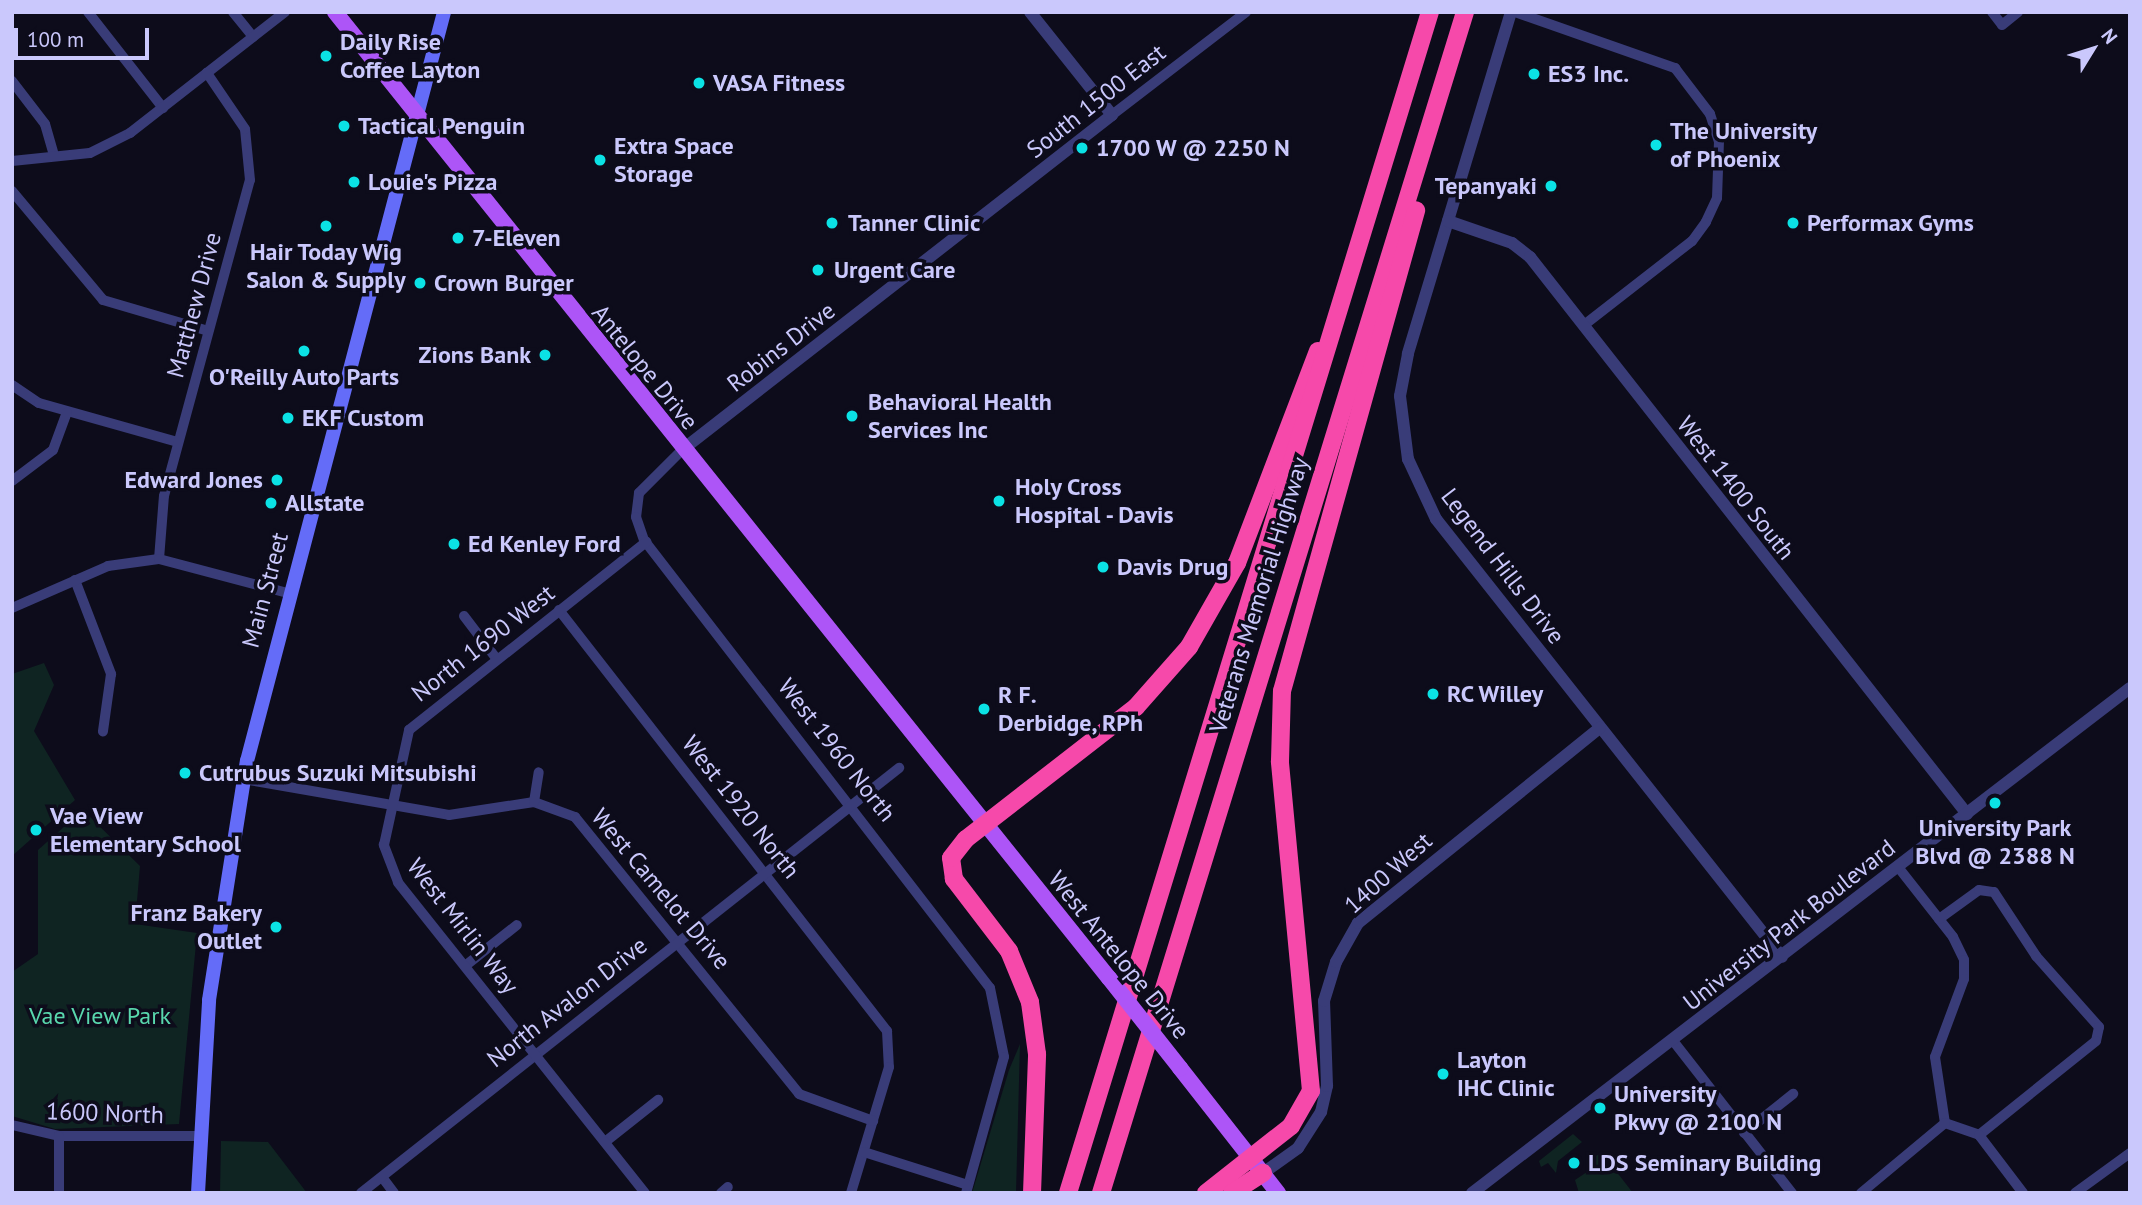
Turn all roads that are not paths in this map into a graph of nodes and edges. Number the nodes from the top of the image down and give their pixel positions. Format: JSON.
{"nodes":[{"id":1,"x":88,"y":12,"type":"edge"},
{"id":2,"x":233,"y":12,"type":"edge"},
{"id":3,"x":285,"y":12,"type":"edge"},
{"id":4,"x":335,"y":12,"type":"edge"},
{"id":5,"x":444,"y":12,"type":"edge"},
{"id":6,"x":1030,"y":12,"type":"edge"},
{"id":7,"x":1246,"y":12,"type":"edge"},
{"id":8,"x":1430,"y":12,"type":"edge"},
{"id":9,"x":1465,"y":12,"type":"edge"},
{"id":10,"x":1513,"y":12,"type":"edge"},
{"id":11,"x":1992,"y":12,"type":"edge"},
{"id":12,"x":2018,"y":12,"type":"edge"},
{"id":13,"x":253,"y":37,"type":"junction"},
{"id":14,"x":1446,"y":71,"type":"junction"},
{"id":15,"x":207,"y":73,"type":"junction"},
{"id":16,"x":12,"y":81,"type":"edge"},
{"id":17,"x":163,"y":108,"type":"junction"},
{"id":18,"x":1112,"y":115,"type":"junction"},
{"id":19,"x":416,"y":117,"type":"junction"},
{"id":20,"x":54,"y":156,"type":"junction"},
{"id":21,"x":12,"y":161,"type":"edge"},
{"id":22,"x":12,"y":191,"type":"edge"},
{"id":23,"x":1448,"y":221,"type":"junction"},
{"id":24,"x":972,"y":224,"type":"joint"},
{"id":25,"x":1354,"y":267,"type":"junction"},
{"id":26,"x":1583,"y":326,"type":"junction"},
{"id":27,"x":208,"y":331,"type":"junction"},
{"id":28,"x":12,"y":385,"type":"edge"},
{"id":29,"x":67,"y":412,"type":"junction"},
{"id":30,"x":178,"y":442,"type":"junction"},
{"id":31,"x":682,"y":450,"type":"junction"},
{"id":32,"x":12,"y":481,"type":"edge"},
{"id":33,"x":646,"y":542,"type":"junction"},
{"id":34,"x":159,"y":559,"type":"junction"},
{"id":35,"x":75,"y":580,"type":"junction"},
{"id":36,"x":288,"y":593,"type":"junction"},
{"id":37,"x":12,"y":608,"type":"edge"},
{"id":38,"x":559,"y":610,"type":"junction"},
{"id":39,"x":464,"y":615,"type":"dead end"},
{"id":40,"x":496,"y":658,"type":"junction"},
{"id":41,"x":2130,"y":688,"type":"edge"},
{"id":42,"x":1600,"y":728,"type":"junction"},
{"id":43,"x":103,"y":731,"type":"dead end"},
{"id":44,"x":922,"y":748,"type":"joint"},
{"id":45,"x":899,"y":768,"type":"dead end"},
{"id":46,"x":539,"y":772,"type":"dead end"},
{"id":47,"x":243,"y":779,"type":"junction"},
{"id":48,"x":534,"y":802,"type":"junction"},
{"id":49,"x":853,"y":804,"type":"junction"},
{"id":50,"x":390,"y":805,"type":"junction"},
{"id":51,"x":1967,"y":814,"type":"junction"},
{"id":52,"x":985,"y":826,"type":"junction"},
{"id":53,"x":1898,"y":867,"type":"junction"},
{"id":54,"x":766,"y":872,"type":"junction"},
{"id":55,"x":1939,"y":919,"type":"junction"},
{"id":56,"x":517,"y":926,"type":"dead end"},
{"id":57,"x":679,"y":940,"type":"junction"},
{"id":58,"x":1782,"y":957,"type":"junction"},
{"id":59,"x":465,"y":965,"type":"junction"},
{"id":60,"x":1674,"y":1042,"type":"junction"},
{"id":61,"x":535,"y":1054,"type":"junction"},
{"id":62,"x":1793,"y":1094,"type":"dead end"},
{"id":63,"x":658,"y":1100,"type":"dead end"},
{"id":64,"x":873,"y":1121,"type":"junction"},
{"id":65,"x":1945,"y":1123,"type":"junction"},
{"id":66,"x":12,"y":1125,"type":"edge"},
{"id":67,"x":1744,"y":1133,"type":"junction"},
{"id":68,"x":1979,"y":1135,"type":"junction"},
{"id":69,"x":59,"y":1136,"type":"junction"},
{"id":70,"x":199,"y":1136,"type":"junction"},
{"id":71,"x":605,"y":1142,"type":"junction"},
{"id":72,"x":864,"y":1152,"type":"junction"},
{"id":73,"x":2130,"y":1153,"type":"edge"},
{"id":74,"x":1252,"y":1158,"type":"junction"},
{"id":75,"x":1263,"y":1173,"type":"junction"},
{"id":76,"x":382,"y":1177,"type":"junction"},
{"id":77,"x":967,"y":1189,"type":"edge"},
{"id":78,"x":59,"y":1193,"type":"edge"},
{"id":79,"x":198,"y":1193,"type":"edge"},
{"id":80,"x":361,"y":1193,"type":"edge"},
{"id":81,"x":394,"y":1193,"type":"edge"},
{"id":82,"x":645,"y":1193,"type":"edge"},
{"id":83,"x":851,"y":1193,"type":"edge"},
{"id":84,"x":1032,"y":1193,"type":"edge"},
{"id":85,"x":1068,"y":1193,"type":"edge"},
{"id":86,"x":1101,"y":1193,"type":"edge"},
{"id":87,"x":1206,"y":1193,"type":"edge"},
{"id":88,"x":1233,"y":1193,"type":"edge"},
{"id":89,"x":1278,"y":1193,"type":"edge"},
{"id":90,"x":1472,"y":1193,"type":"edge"},
{"id":91,"x":1792,"y":1193,"type":"edge"},
{"id":92,"x":1861,"y":1193,"type":"edge"},
{"id":93,"x":2023,"y":1193,"type":"edge"},
{"id":94,"x":2075,"y":1193,"type":"edge"}],
"edges":[{"from":1,"to":17,"type":"street"},
{"from":2,"to":13,"type":"street"},
{"from":3,"to":13,"type":"street"},
{"from":4,"to":19,"type":"main road","name":"Antelope Drive"},
{"from":5,"to":19,"type":"main road","name":"Main Street"},
{"from":6,"to":18,"type":"street"},
{"from":7,"to":18,"type":"street","name":"South 1500 East"},
{"from":8,"to":25,"type":"highway","name":"Veterans Memorial Highway"},
{"from":9,"to":14,"type":"highway","name":"Veterans Memorial Highway"},
{"from":10,"to":23,"type":"street","name":"Legend Hills Drive"},
{"from":10,"to":26,"type":"street"},
{"from":11,"to":12,"type":"street"},
{"from":13,"to":15,"type":"street"},
{"from":14,"to":74,"type":"highway"},
{"from":14,"to":86,"type":"highway","name":"Veterans Memorial Highway"},
{"from":15,"to":17,"type":"street"},
{"from":15,"to":27,"type":"street","name":"Matthew Drive"},
{"from":16,"to":20,"type":"street"},
{"from":17,"to":20,"type":"street"},
{"from":18,"to":24,"type":"street","name":"South 1500 East"},
{"from":19,"to":31,"type":"main road","name":"Antelope Drive"},
{"from":19,"to":36,"type":"main road","name":"Main Street"},
{"from":20,"to":21,"type":"street"},
{"from":22,"to":27,"type":"street"},
{"from":23,"to":26,"type":"street","name":"West 1400 South"},
{"from":23,"to":42,"type":"street","name":"Legend Hills Drive"},
{"from":24,"to":31,"type":"street","name":"Robins Drive"},
{"from":25,"to":52,"type":"highway"},
{"from":25,"to":85,"type":"highway","name":"Veterans Memorial Highway"},
{"from":26,"to":51,"type":"street","name":"West 1400 South"},
{"from":27,"to":30,"type":"street","name":"Matthew Drive"},
{"from":28,"to":29,"type":"street"},
{"from":29,"to":30,"type":"street"},
{"from":29,"to":32,"type":"street"},
{"from":30,"to":34,"type":"street","name":"Matthew Drive"},
{"from":31,"to":33,"type":"street"},
{"from":31,"to":44,"type":"main road","name":"Antelope Drive"},
{"from":33,"to":38,"type":"street","name":"North 1690 West"},
{"from":33,"to":49,"type":"street","name":"West 1960 North"},
{"from":34,"to":35,"type":"street"},
{"from":34,"to":36,"type":"street"},
{"from":35,"to":37,"type":"street"},
{"from":35,"to":43,"type":"street"},
{"from":36,"to":47,"type":"main road","name":"Main Street"},
{"from":38,"to":40,"type":"street","name":"North 1690 West"},
{"from":38,"to":54,"type":"street","name":"West 1920 North"},
{"from":39,"to":40,"type":"street"},
{"from":40,"to":50,"type":"street","name":"North 1690 West"},
{"from":41,"to":51,"type":"street","name":"University Park Boulevard"},
{"from":42,"to":58,"type":"street","name":"Legend Hills Drive"},
{"from":42,"to":75,"type":"street","name":"1400 West"},
{"from":44,"to":52,"type":"main road","name":"West Antelope Drive"},
{"from":45,"to":49,"type":"street","name":"North Avalon Drive"},
{"from":46,"to":48,"type":"street"},
{"from":47,"to":50,"type":"street"},
{"from":47,"to":70,"type":"main road","name":"Main Street"},
{"from":48,"to":50,"type":"street"},
{"from":48,"to":57,"type":"street","name":"West Camelot Drive"},
{"from":49,"to":54,"type":"street","name":"North Avalon Drive"},
{"from":49,"to":77,"type":"street","name":"West 1960 North"},
{"from":50,"to":59,"type":"street","name":"West Mirlin Way"},
{"from":51,"to":53,"type":"street","name":"University Park Boulevard"},
{"from":52,"to":74,"type":"main road","name":"West Antelope Drive","bridge":true},
{"from":52,"to":84,"type":"highway"},
{"from":53,"to":55,"type":"street"},
{"from":53,"to":58,"type":"street","name":"University Park Boulevard"},
{"from":54,"to":57,"type":"street","name":"North Avalon Drive"},
{"from":54,"to":64,"type":"street","name":"West 1920 North"},
{"from":55,"to":65,"type":"street"},
{"from":55,"to":68,"type":"street"},
{"from":56,"to":59,"type":"street"},
{"from":57,"to":61,"type":"street","name":"North Avalon Drive"},
{"from":57,"to":64,"type":"street","name":"West Camelot Drive"},
{"from":58,"to":60,"type":"street","name":"University Park Boulevard"},
{"from":59,"to":61,"type":"street","name":"West Mirlin Way"},
{"from":60,"to":67,"type":"street"},
{"from":60,"to":90,"type":"street","name":"University Park Boulevard"},
{"from":61,"to":71,"type":"street","name":"West Mirlin Way"},
{"from":61,"to":76,"type":"street","name":"North Avalon Drive"},
{"from":62,"to":67,"type":"street"},
{"from":63,"to":71,"type":"street"},
{"from":64,"to":72,"type":"street"},
{"from":65,"to":68,"type":"street"},
{"from":65,"to":92,"type":"street"},
{"from":66,"to":69,"type":"street","name":"1600 North"},
{"from":67,"to":91,"type":"street"},
{"from":68,"to":93,"type":"street"},
{"from":69,"to":70,"type":"street","name":"1600 North"},
{"from":69,"to":78,"type":"street"},
{"from":70,"to":79,"type":"main road","name":"Main Street"},
{"from":71,"to":82,"type":"street","name":"West Mirlin Way"},
{"from":72,"to":77,"type":"street"},
{"from":72,"to":83,"type":"street"},
{"from":73,"to":94,"type":"street"},
{"from":74,"to":75,"type":"main road","name":"West Antelope Drive"},
{"from":74,"to":87,"type":"highway"},
{"from":75,"to":88,"type":"highway"},
{"from":75,"to":89,"type":"main road","name":"West Antelope Drive"},
{"from":76,"to":80,"type":"street","name":"North Avalon Drive"},
{"from":76,"to":81,"type":"street"}]}
